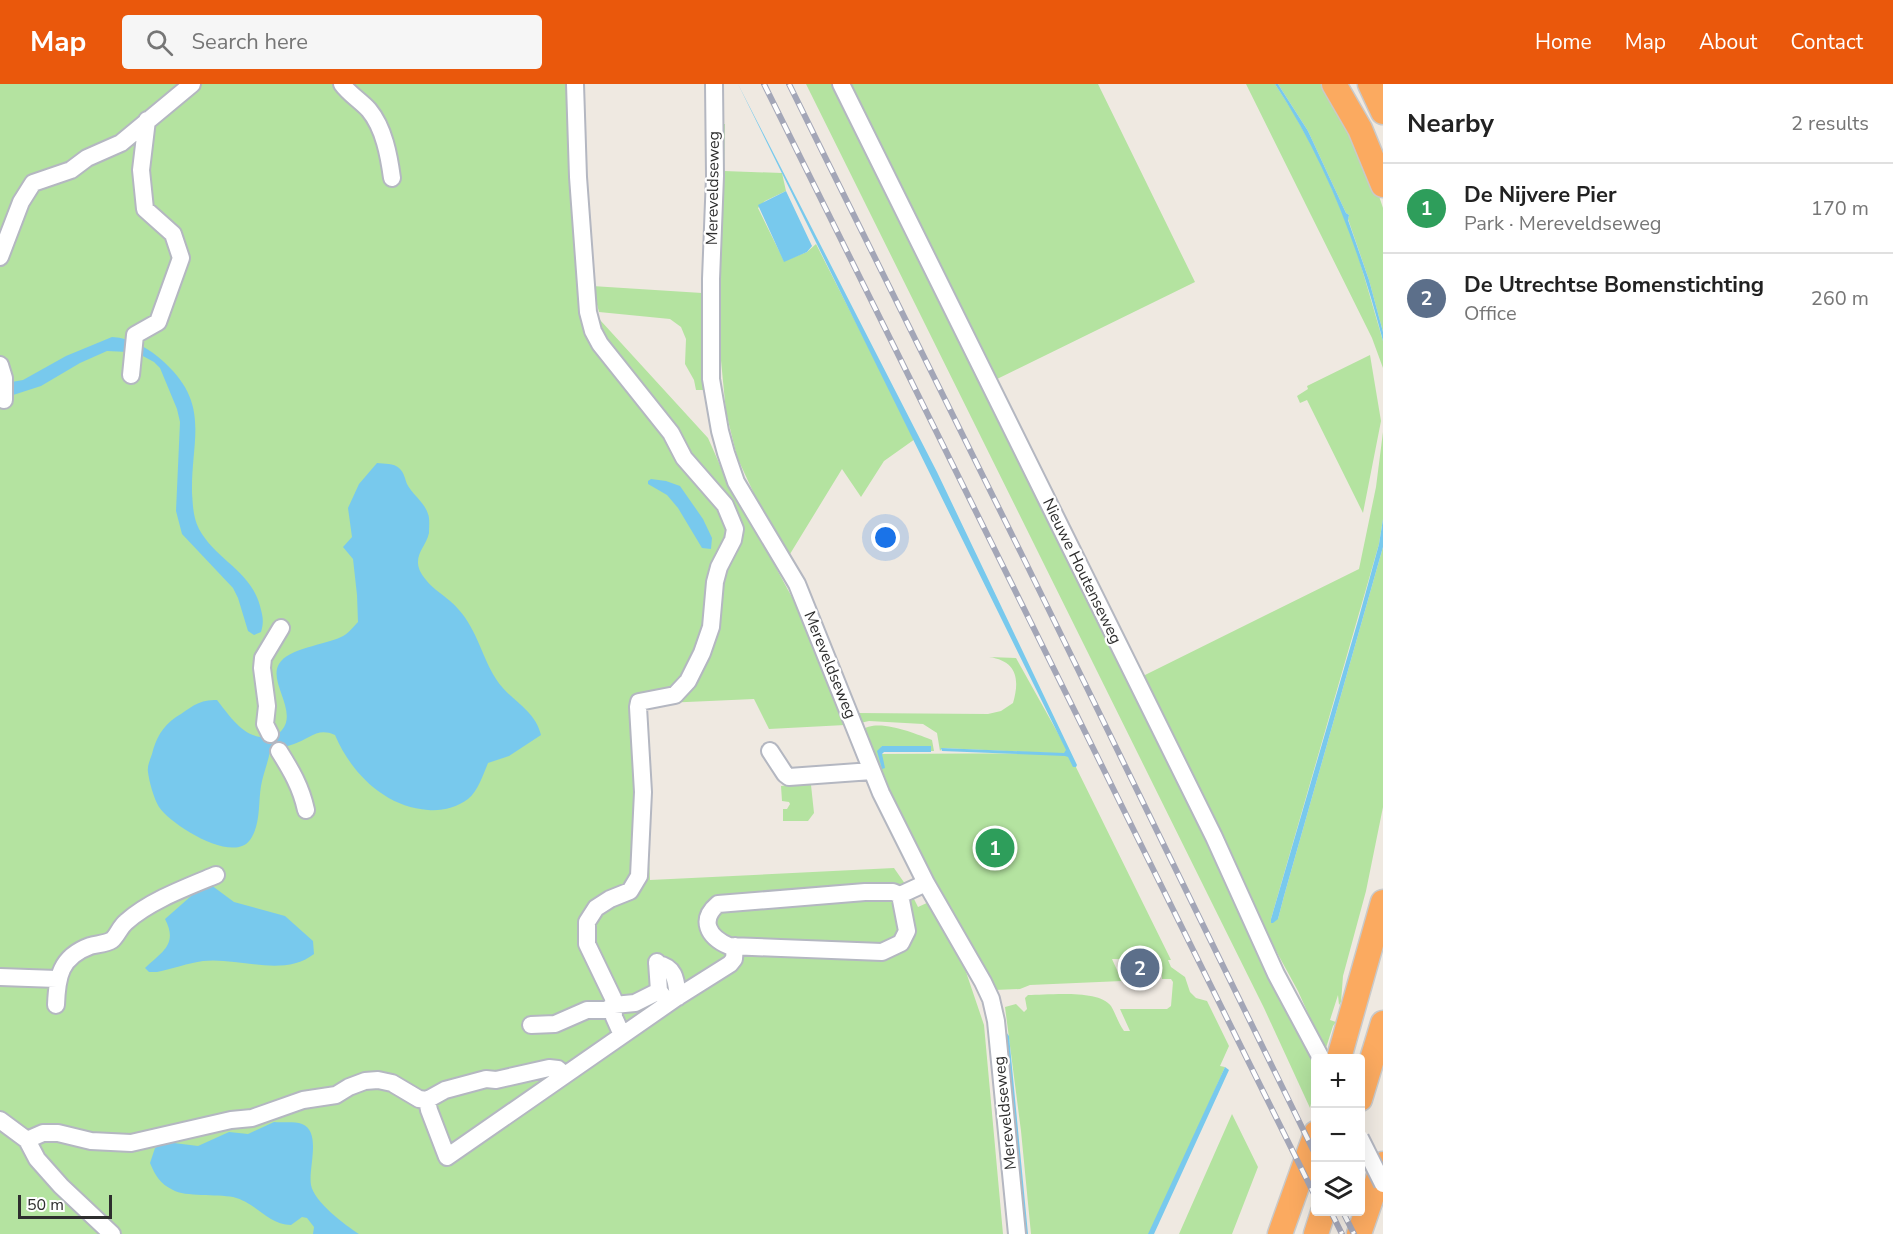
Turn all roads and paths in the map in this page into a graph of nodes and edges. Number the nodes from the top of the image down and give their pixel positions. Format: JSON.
{"nodes":[{"id":1,"x":192,"y":84,"type":"edge"},
{"id":2,"x":575,"y":84,"type":"edge"},
{"id":3,"x":714,"y":84,"type":"edge"},
{"id":4,"x":841,"y":84,"type":"edge"},
{"id":5,"x":1334,"y":84,"type":"edge"},
{"id":6,"x":1370,"y":84,"type":"edge"},
{"id":7,"x":340,"y":85,"type":"edge"},
{"id":8,"x":1383,"y":112,"type":"edge"},
{"id":9,"x":147,"y":120,"type":"junction"},
{"id":10,"x":392,"y":178,"type":"dead end"},
{"id":11,"x":1383,"y":185,"type":"edge"},
{"id":12,"x":0,"y":257,"type":"edge"},
{"id":13,"x":0,"y":364,"type":"edge"},
{"id":14,"x":131,"y":375,"type":"dead end"},
{"id":15,"x":4,"y":400,"type":"dead end"},
{"id":16,"x":281,"y":628,"type":"dead end"},
{"id":17,"x":270,"y":734,"type":"dead end"},
{"id":18,"x":279,"y":751,"type":"dead end"},
{"id":19,"x":770,"y":751,"type":"dead end"},
{"id":20,"x":872,"y":771,"type":"junction"},
{"id":21,"x":306,"y":810,"type":"dead end"},
{"id":22,"x":216,"y":875,"type":"dead end"},
{"id":23,"x":926,"y":883,"type":"junction"},
{"id":24,"x":900,"y":895,"type":"junction"},
{"id":25,"x":1383,"y":902,"type":"edge"},
{"id":26,"x":735,"y":946,"type":"junction"},
{"id":27,"x":657,"y":963,"type":"dead end"},
{"id":28,"x":0,"y":977,"type":"edge"},
{"id":29,"x":57,"y":979,"type":"junction"},
{"id":30,"x":668,"y":997,"type":"junction"},
{"id":31,"x":56,"y":1005,"type":"dead end"},
{"id":32,"x":614,"y":1005,"type":"junction"},
{"id":33,"x":1383,"y":1023,"type":"edge"},
{"id":34,"x":531,"y":1025,"type":"dead end"},
{"id":35,"x":622,"y":1035,"type":"junction"},
{"id":36,"x":1319,"y":1054,"type":"edge"},
{"id":37,"x":1340,"y":1054,"type":"edge"},
{"id":38,"x":565,"y":1075,"type":"junction"},
{"id":39,"x":1365,"y":1082,"type":"edge"},
{"id":40,"x":427,"y":1100,"type":"junction"},
{"id":41,"x":0,"y":1119,"type":"edge"},
{"id":42,"x":27,"y":1140,"type":"junction"},
{"id":43,"x":1311,"y":1147,"type":"edge"},
{"id":44,"x":1365,"y":1148,"type":"edge"},
{"id":45,"x":1383,"y":1164,"type":"edge"},
{"id":46,"x":1383,"y":1184,"type":"edge"},
{"id":47,"x":1322,"y":1216,"type":"edge"},
{"id":48,"x":112,"y":1234,"type":"edge"},
{"id":49,"x":1017,"y":1234,"type":"edge"},
{"id":50,"x":1280,"y":1234,"type":"edge"},
{"id":51,"x":1316,"y":1234,"type":"edge"},
{"id":52,"x":1359,"y":1234,"type":"edge"}],
"edges":[{"from":1,"to":9,"type":"street"},
{"from":2,"to":32,"type":"street"},
{"from":3,"to":20,"type":"street","name":"Mereveldseweg"},
{"from":4,"to":36,"type":"street","name":"Nieuwe Houtenseweg"},
{"from":5,"to":11,"type":"highway"},
{"from":6,"to":8,"type":"highway"},
{"from":7,"to":10,"type":"street"},
{"from":9,"to":12,"type":"street"},
{"from":9,"to":14,"type":"street"},
{"from":13,"to":15,"type":"street"},
{"from":16,"to":17,"type":"street"},
{"from":18,"to":21,"type":"street"},
{"from":19,"to":20,"type":"street"},
{"from":20,"to":23,"type":"street","name":"Mereveldseweg"},
{"from":22,"to":29,"type":"street"},
{"from":23,"to":24,"type":"street"},
{"from":23,"to":49,"type":"street","name":"Mereveldseweg"},
{"from":24,"to":26,"type":"street"},
{"from":24,"to":26,"type":"street"},
{"from":25,"to":37,"type":"highway"},
{"from":26,"to":30,"type":"street"},
{"from":27,"to":30,"type":"street"},
{"from":28,"to":29,"type":"street"},
{"from":29,"to":31,"type":"street"},
{"from":30,"to":32,"type":"street"},
{"from":30,"to":35,"type":"street"},
{"from":32,"to":34,"type":"street"},
{"from":32,"to":35,"type":"street"},
{"from":33,"to":39,"type":"highway"},
{"from":35,"to":38,"type":"street"},
{"from":38,"to":40,"type":"street"},
{"from":38,"to":40,"type":"street"},
{"from":40,"to":42,"type":"street"},
{"from":41,"to":42,"type":"street"},
{"from":42,"to":48,"type":"street"},
{"from":43,"to":50,"type":"highway"},
{"from":44,"to":46,"type":"street","bridge":true},
{"from":45,"to":52,"type":"highway"},
{"from":47,"to":51,"type":"highway"}]}
